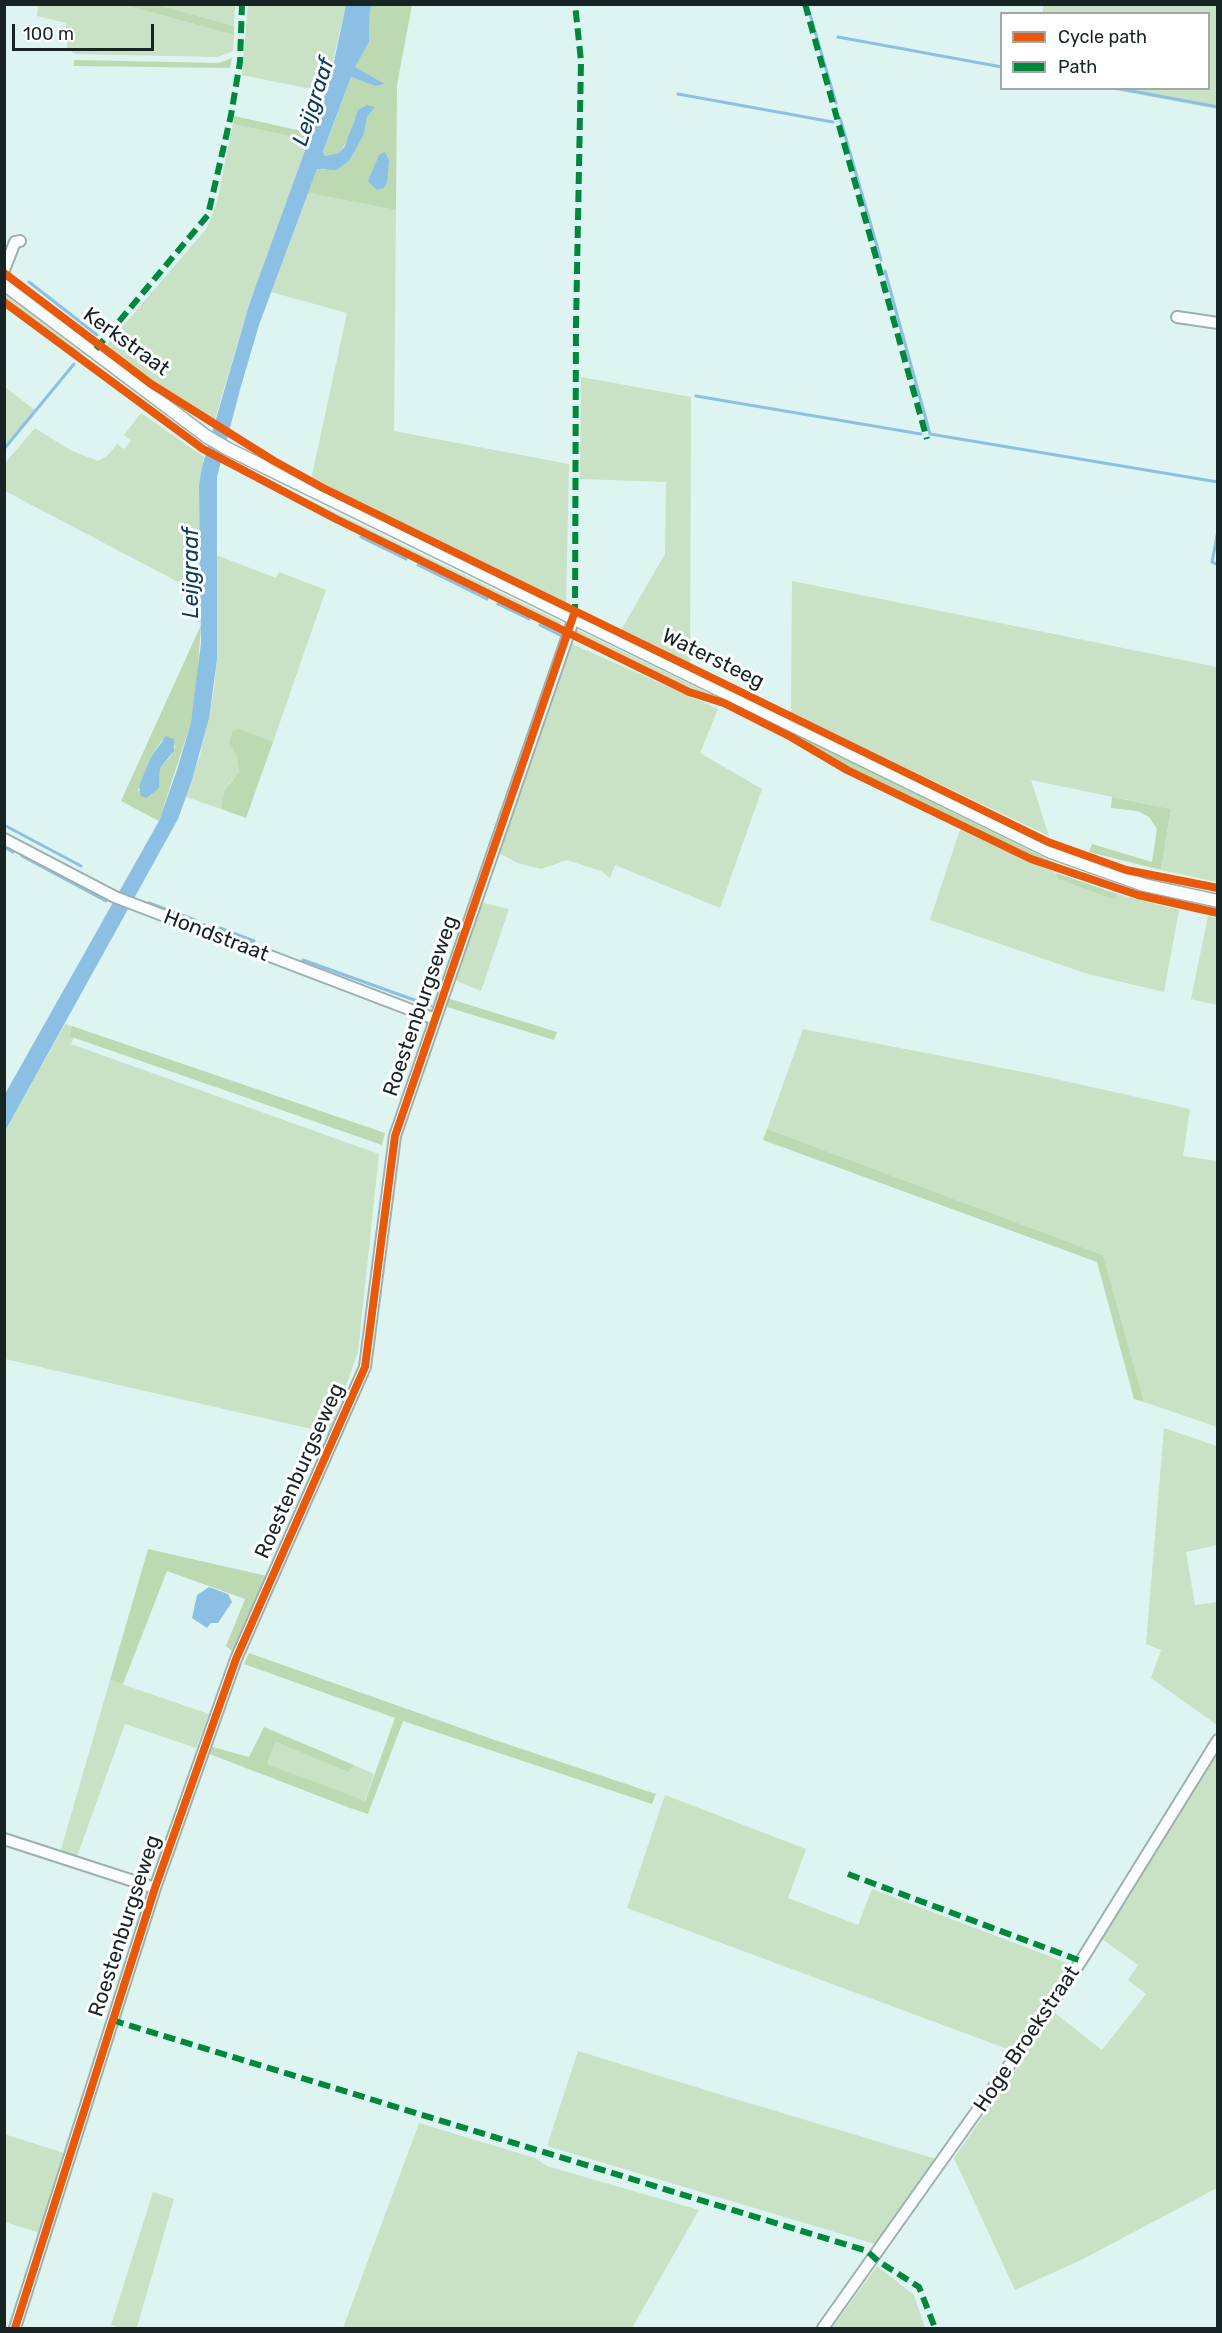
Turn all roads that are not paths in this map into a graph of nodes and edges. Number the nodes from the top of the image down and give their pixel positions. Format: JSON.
{"nodes":[{"id":1,"x":20,"y":241,"type":"dead end"},
{"id":2,"x":4,"y":270,"type":"edge"},
{"id":3,"x":4,"y":284,"type":"edge"},
{"id":4,"x":1177,"y":317,"type":"dead end"},
{"id":5,"x":1218,"y":323,"type":"edge"},
{"id":6,"x":228,"y":449,"type":"joint"},
{"id":7,"x":574,"y":618,"type":"junction"},
{"id":8,"x":4,"y":839,"type":"edge"},
{"id":9,"x":1218,"y":901,"type":"edge"},
{"id":10,"x":435,"y":1019,"type":"junction"},
{"id":11,"x":1218,"y":1740,"type":"edge"},
{"id":12,"x":4,"y":1839,"type":"edge"},
{"id":13,"x":155,"y":1888,"type":"junction"},
{"id":14,"x":15,"y":2328,"type":"edge"},
{"id":15,"x":823,"y":2328,"type":"edge"}],
"edges":[{"from":1,"to":2,"type":"street"},
{"from":3,"to":6,"type":"street","name":"Kerkstraat"},
{"from":4,"to":5,"type":"street"},
{"from":6,"to":7,"type":"street","name":"Watersteeg"},
{"from":7,"to":9,"type":"street","name":"Watersteeg"},
{"from":7,"to":10,"type":"street","name":"Roestenburgseweg"},
{"from":8,"to":10,"type":"street","name":"Hondstraat"},
{"from":10,"to":13,"type":"street","name":"Roestenburgseweg"},
{"from":11,"to":15,"type":"street","name":"Hoge Broekstraat"},
{"from":12,"to":13,"type":"street"},
{"from":13,"to":14,"type":"street","name":"Roestenburgseweg"}]}
